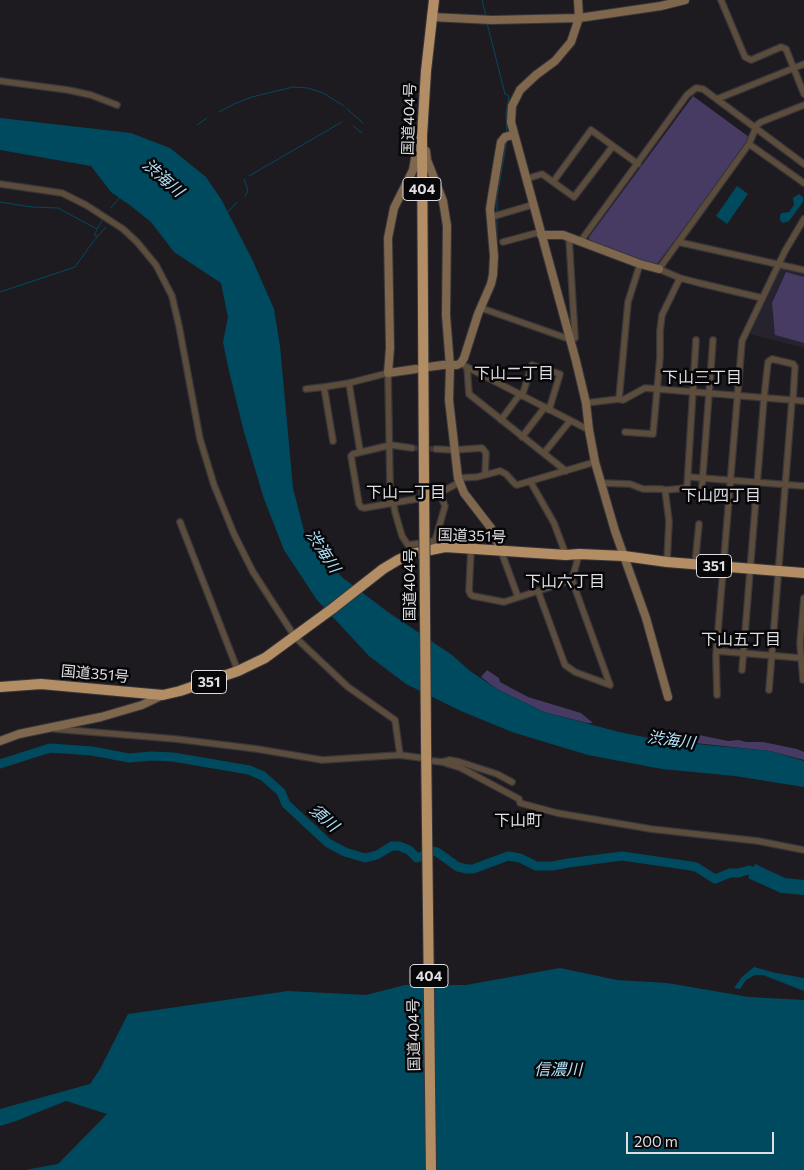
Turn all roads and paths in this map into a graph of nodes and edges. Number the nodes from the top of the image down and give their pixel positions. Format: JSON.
{"nodes":[{"id":1,"x":434,"y":0,"type":"edge"},
{"id":2,"x":578,"y":0,"type":"edge"},
{"id":3,"x":685,"y":0,"type":"edge"},
{"id":4,"x":721,"y":0,"type":"edge"},
{"id":5,"x":431,"y":17,"type":"junction"},
{"id":6,"x":579,"y":18,"type":"junction"},
{"id":7,"x":804,"y":64,"type":"edge"},
{"id":8,"x":794,"y":68,"type":"junction"},
{"id":9,"x":0,"y":81,"type":"edge"},
{"id":10,"x":804,"y":94,"type":"edge"},
{"id":11,"x":424,"y":99,"type":"junction"},
{"id":12,"x":717,"y":99,"type":"junction"},
{"id":13,"x":117,"y":105,"type":"dead end"},
{"id":14,"x":804,"y":105,"type":"edge"},
{"id":15,"x":756,"y":128,"type":"junction"},
{"id":16,"x":513,"y":134,"type":"junction"},
{"id":17,"x":749,"y":144,"type":"junction"},
{"id":18,"x":613,"y":146,"type":"junction"},
{"id":19,"x":638,"y":164,"type":"junction"},
{"id":20,"x":804,"y":164,"type":"edge"},
{"id":21,"x":526,"y":179,"type":"junction"},
{"id":22,"x":553,"y":182,"type":"junction"},
{"id":23,"x":804,"y":183,"type":"edge"},
{"id":24,"x":0,"y":184,"type":"edge"},
{"id":25,"x":532,"y":205,"type":"junction"},
{"id":26,"x":491,"y":217,"type":"junction"},
{"id":27,"x":804,"y":219,"type":"edge"},
{"id":28,"x":540,"y":233,"type":"junction"},
{"id":29,"x":569,"y":238,"type":"junction"},
{"id":30,"x":503,"y":242,"type":"dead end"},
{"id":31,"x":580,"y":242,"type":"junction"},
{"id":32,"x":678,"y":242,"type":"junction"},
{"id":33,"x":640,"y":264,"type":"junction"},
{"id":34,"x":779,"y":265,"type":"junction"},
{"id":35,"x":659,"y":268,"type":"junction"},
{"id":36,"x":804,"y":270,"type":"edge"},
{"id":37,"x":680,"y":278,"type":"junction"},
{"id":38,"x":762,"y":298,"type":"junction"},
{"id":39,"x":481,"y":308,"type":"junction"},
{"id":40,"x":569,"y":339,"type":"junction"},
{"id":41,"x":696,"y":340,"type":"dead end"},
{"id":42,"x":713,"y":340,"type":"dead end"},
{"id":43,"x":464,"y":365,"type":"junction"},
{"id":44,"x":450,"y":366,"type":"junction"},
{"id":45,"x":428,"y":367,"type":"dead end"},
{"id":46,"x":416,"y":368,"type":"dead end"},
{"id":47,"x":388,"y":372,"type":"junction"},
{"id":48,"x":349,"y":383,"type":"junction"},
{"id":49,"x":324,"y":386,"type":"junction"},
{"id":50,"x":306,"y":388,"type":"dead end"},
{"id":51,"x":657,"y":390,"type":"junction"},
{"id":52,"x":694,"y":393,"type":"junction"},
{"id":53,"x":709,"y":394,"type":"junction"},
{"id":54,"x":521,"y":395,"type":"junction"},
{"id":55,"x":737,"y":396,"type":"junction"},
{"id":56,"x":764,"y":398,"type":"junction"},
{"id":57,"x":619,"y":399,"type":"junction"},
{"id":58,"x":792,"y":400,"type":"junction"},
{"id":59,"x":804,"y":401,"type":"edge"},
{"id":60,"x":586,"y":404,"type":"junction"},
{"id":61,"x":547,"y":409,"type":"junction"},
{"id":62,"x":501,"y":420,"type":"junction"},
{"id":63,"x":570,"y":421,"type":"junction"},
{"id":64,"x":589,"y":430,"type":"junction"},
{"id":65,"x":625,"y":432,"type":"dead end"},
{"id":66,"x":522,"y":437,"type":"junction"},
{"id":67,"x":333,"y":441,"type":"dead end"},
{"id":68,"x":391,"y":445,"type":"junction"},
{"id":69,"x":412,"y":448,"type":"tunnel mouth"},
{"id":70,"x":436,"y":449,"type":"tunnel mouth"},
{"id":71,"x":454,"y":450,"type":"junction"},
{"id":72,"x":360,"y":451,"type":"junction"},
{"id":73,"x":544,"y":453,"type":"junction"},
{"id":74,"x":595,"y":462,"type":"junction"},
{"id":75,"x":566,"y":471,"type":"junction"},
{"id":76,"x":485,"y":475,"type":"junction"},
{"id":77,"x":689,"y":477,"type":"junction"},
{"id":78,"x":703,"y":478,"type":"junction"},
{"id":79,"x":730,"y":479,"type":"junction"},
{"id":80,"x":459,"y":480,"type":"junction"},
{"id":81,"x":530,"y":482,"type":"junction"},
{"id":82,"x":758,"y":482,"type":"junction"},
{"id":83,"x":601,"y":483,"type":"junction"},
{"id":84,"x":785,"y":484,"type":"junction"},
{"id":85,"x":804,"y":486,"type":"edge"},
{"id":86,"x":664,"y":490,"type":"junction"},
{"id":87,"x":440,"y":494,"type":"junction"},
{"id":88,"x":701,"y":500,"type":"dead end"},
{"id":89,"x":393,"y":503,"type":"junction"},
{"id":90,"x":180,"y":522,"type":"dead end"},
{"id":91,"x":698,"y":524,"type":"dead end"},
{"id":92,"x":435,"y":541,"type":"junction"},
{"id":93,"x":445,"y":547,"type":"junction"},
{"id":94,"x":471,"y":549,"type":"junction"},
{"id":95,"x":500,"y":551,"type":"junction"},
{"id":96,"x":580,"y":554,"type":"junction"},
{"id":97,"x":566,"y":555,"type":"junction"},
{"id":98,"x":624,"y":556,"type":"junction"},
{"id":99,"x":666,"y":562,"type":"junction"},
{"id":100,"x":695,"y":564,"type":"junction"},
{"id":101,"x":723,"y":566,"type":"junction"},
{"id":102,"x":750,"y":568,"type":"junction"},
{"id":103,"x":778,"y":571,"type":"junction"},
{"id":104,"x":804,"y":574,"type":"edge"},
{"id":105,"x":572,"y":580,"type":"junction"},
{"id":106,"x":538,"y":591,"type":"junction"},
{"id":107,"x":518,"y":597,"type":"junction"},
{"id":108,"x":804,"y":598,"type":"edge"},
{"id":109,"x":297,"y":635,"type":"junction"},
{"id":110,"x":802,"y":643,"type":"edge"},
{"id":111,"x":716,"y":651,"type":"junction"},
{"id":112,"x":744,"y":653,"type":"junction"},
{"id":113,"x":772,"y":655,"type":"junction"},
{"id":114,"x":801,"y":658,"type":"junction"},
{"id":115,"x":238,"y":670,"type":"junction"},
{"id":116,"x":742,"y":670,"type":"dead end"},
{"id":117,"x":803,"y":680,"type":"edge"},
{"id":118,"x":0,"y":687,"type":"edge"},
{"id":119,"x":769,"y":690,"type":"dead end"},
{"id":120,"x":163,"y":694,"type":"junction"},
{"id":121,"x":717,"y":695,"type":"dead end"},
{"id":122,"x":668,"y":696,"type":"dead end"},
{"id":123,"x":51,"y":728,"type":"junction"},
{"id":124,"x":0,"y":741,"type":"edge"},
{"id":125,"x":400,"y":755,"type":"junction"},
{"id":126,"x":422,"y":758,"type":"dead end"},
{"id":127,"x":434,"y":761,"type":"dead end"},
{"id":128,"x":442,"y":762,"type":"junction"},
{"id":129,"x":512,"y":782,"type":"dead end"},
{"id":130,"x":804,"y":850,"type":"edge"},
{"id":131,"x":431,"y":1170,"type":"edge"}],
"edges":[{"from":1,"to":5,"type":"highway","name":"国道404号","number":"404"},
{"from":2,"to":6,"type":"street"},
{"from":3,"to":6,"type":"street"},
{"from":4,"to":8,"type":"street"},
{"from":5,"to":6,"type":"street"},
{"from":5,"to":11,"type":"highway","name":"国道404号","number":"404"},
{"from":6,"to":16,"type":"street"},
{"from":7,"to":8,"type":"street"},
{"from":8,"to":10,"type":"street"},
{"from":8,"to":12,"type":"street"},
{"from":9,"to":13,"type":"street"},
{"from":11,"to":44,"type":"street"},
{"from":11,"to":47,"type":"street"},
{"from":11,"to":131,"type":"highway","name":"国道404号","number":"404","bridge":true},
{"from":12,"to":15,"type":"street"},
{"from":12,"to":19,"type":"street"},
{"from":14,"to":15,"type":"street"},
{"from":15,"to":17,"type":"street"},
{"from":15,"to":20,"type":"street"},
{"from":16,"to":21,"type":"street"},
{"from":16,"to":26,"type":"street"},
{"from":17,"to":23,"type":"street"},
{"from":17,"to":32,"type":"street"},
{"from":18,"to":19,"type":"street"},
{"from":18,"to":22,"type":"street"},
{"from":18,"to":22,"type":"street"},
{"from":19,"to":31,"type":"street"},
{"from":21,"to":22,"type":"street"},
{"from":21,"to":25,"type":"street"},
{"from":24,"to":109,"type":"street"},
{"from":25,"to":26,"type":"street"},
{"from":25,"to":28,"type":"street"},
{"from":26,"to":39,"type":"street"},
{"from":27,"to":34,"type":"street"},
{"from":28,"to":29,"type":"street"},
{"from":28,"to":30,"type":"street"},
{"from":28,"to":40,"type":"street"},
{"from":29,"to":31,"type":"street"},
{"from":29,"to":40,"type":"street"},
{"from":31,"to":33,"type":"street"},
{"from":32,"to":34,"type":"street"},
{"from":32,"to":35,"type":"street"},
{"from":33,"to":35,"type":"street"},
{"from":33,"to":57,"type":"street"},
{"from":34,"to":36,"type":"street"},
{"from":34,"to":38,"type":"street"},
{"from":35,"to":37,"type":"street"},
{"from":37,"to":38,"type":"street"},
{"from":37,"to":51,"type":"street"},
{"from":38,"to":55,"type":"street"},
{"from":39,"to":40,"type":"street"},
{"from":39,"to":43,"type":"street"},
{"from":40,"to":60,"type":"street"},
{"from":41,"to":52,"type":"street"},
{"from":42,"to":53,"type":"street"},
{"from":43,"to":44,"type":"street"},
{"from":43,"to":54,"type":"street"},
{"from":43,"to":62,"type":"street"},
{"from":44,"to":45,"type":"street"},
{"from":44,"to":71,"type":"street"},
{"from":46,"to":47,"type":"street"},
{"from":47,"to":48,"type":"street"},
{"from":47,"to":68,"type":"street"},
{"from":48,"to":49,"type":"street"},
{"from":48,"to":72,"type":"street"},
{"from":49,"to":50,"type":"street"},
{"from":49,"to":67,"type":"street"},
{"from":51,"to":52,"type":"street"},
{"from":51,"to":57,"type":"street"},
{"from":51,"to":65,"type":"street"},
{"from":52,"to":53,"type":"street"},
{"from":52,"to":77,"type":"street"},
{"from":53,"to":55,"type":"street"},
{"from":53,"to":78,"type":"street"},
{"from":54,"to":61,"type":"street"},
{"from":54,"to":61,"type":"street"},
{"from":54,"to":62,"type":"street"},
{"from":55,"to":56,"type":"street"},
{"from":55,"to":79,"type":"street"},
{"from":56,"to":58,"type":"street"},
{"from":56,"to":58,"type":"street"},
{"from":56,"to":82,"type":"street"},
{"from":57,"to":60,"type":"street"},
{"from":58,"to":59,"type":"street"},
{"from":58,"to":84,"type":"street"},
{"from":60,"to":64,"type":"street"},
{"from":61,"to":63,"type":"street"},
{"from":61,"to":66,"type":"street"},
{"from":62,"to":66,"type":"street"},
{"from":63,"to":64,"type":"street"},
{"from":63,"to":73,"type":"street"},
{"from":64,"to":74,"type":"street"},
{"from":66,"to":73,"type":"street"},
{"from":68,"to":69,"type":"street"},
{"from":68,"to":72,"type":"street"},
{"from":68,"to":89,"type":"street"},
{"from":70,"to":71,"type":"street"},
{"from":71,"to":76,"type":"street"},
{"from":71,"to":80,"type":"street"},
{"from":72,"to":89,"type":"street"},
{"from":73,"to":75,"type":"street"},
{"from":74,"to":75,"type":"street"},
{"from":74,"to":83,"type":"street"},
{"from":75,"to":81,"type":"street"},
{"from":76,"to":80,"type":"street"},
{"from":76,"to":81,"type":"street"},
{"from":77,"to":78,"type":"street"},
{"from":77,"to":86,"type":"street"},
{"from":78,"to":79,"type":"street"},
{"from":78,"to":88,"type":"street"},
{"from":79,"to":82,"type":"street"},
{"from":79,"to":101,"type":"street"},
{"from":80,"to":87,"type":"street"},
{"from":80,"to":95,"type":"street"},
{"from":81,"to":97,"type":"street"},
{"from":82,"to":84,"type":"street"},
{"from":82,"to":102,"type":"street"},
{"from":83,"to":86,"type":"street"},
{"from":83,"to":98,"type":"street"},
{"from":84,"to":85,"type":"street"},
{"from":84,"to":103,"type":"street"},
{"from":86,"to":99,"type":"street"},
{"from":87,"to":89,"type":"street"},
{"from":87,"to":92,"type":"street"},
{"from":89,"to":92,"type":"street"},
{"from":90,"to":115,"type":"street"},
{"from":91,"to":100,"type":"street"},
{"from":92,"to":93,"type":"street"},
{"from":93,"to":94,"type":"highway","name":"国道351号","number":"351"},
{"from":93,"to":109,"type":"highway","name":"国道351号","number":"351"},
{"from":94,"to":95,"type":"highway","name":"国道351号","number":"351"},
{"from":94,"to":107,"type":"street"},
{"from":95,"to":97,"type":"highway","name":"国道351号","number":"351"},
{"from":95,"to":107,"type":"street"},
{"from":96,"to":97,"type":"highway","name":"国道351号","number":"351"},
{"from":96,"to":98,"type":"highway","name":"国道351号","number":"351"},
{"from":96,"to":105,"type":"street"},
{"from":98,"to":99,"type":"highway","name":"国道351号","number":"351"},
{"from":98,"to":122,"type":"street"},
{"from":99,"to":100,"type":"highway","name":"国道351号","number":"351"},
{"from":100,"to":101,"type":"highway","name":"国道351号","number":"351"},
{"from":101,"to":102,"type":"highway","name":"国道351号","number":"351"},
{"from":101,"to":111,"type":"street"},
{"from":102,"to":103,"type":"highway","name":"国道351号","number":"351"},
{"from":102,"to":112,"type":"street"},
{"from":103,"to":104,"type":"highway","name":"国道351号","number":"351"},
{"from":103,"to":113,"type":"street"},
{"from":105,"to":106,"type":"street"},
{"from":105,"to":106,"type":"street"},
{"from":106,"to":107,"type":"street"},
{"from":108,"to":110,"type":"street"},
{"from":109,"to":115,"type":"highway","name":"国道351号","number":"351"},
{"from":109,"to":125,"type":"street"},
{"from":110,"to":114,"type":"street"},
{"from":111,"to":112,"type":"street"},
{"from":111,"to":121,"type":"street"},
{"from":112,"to":113,"type":"street"},
{"from":112,"to":116,"type":"street"},
{"from":113,"to":114,"type":"street"},
{"from":113,"to":119,"type":"street"},
{"from":114,"to":117,"type":"street"},
{"from":115,"to":120,"type":"highway","name":"国道351号","number":"351"},
{"from":118,"to":120,"type":"highway","name":"国道351号","number":"351"},
{"from":120,"to":123,"type":"street"},
{"from":123,"to":124,"type":"street"},
{"from":123,"to":125,"type":"street"},
{"from":125,"to":126,"type":"street"},
{"from":127,"to":128,"type":"street"},
{"from":128,"to":129,"type":"street"},
{"from":128,"to":130,"type":"street"}]}
